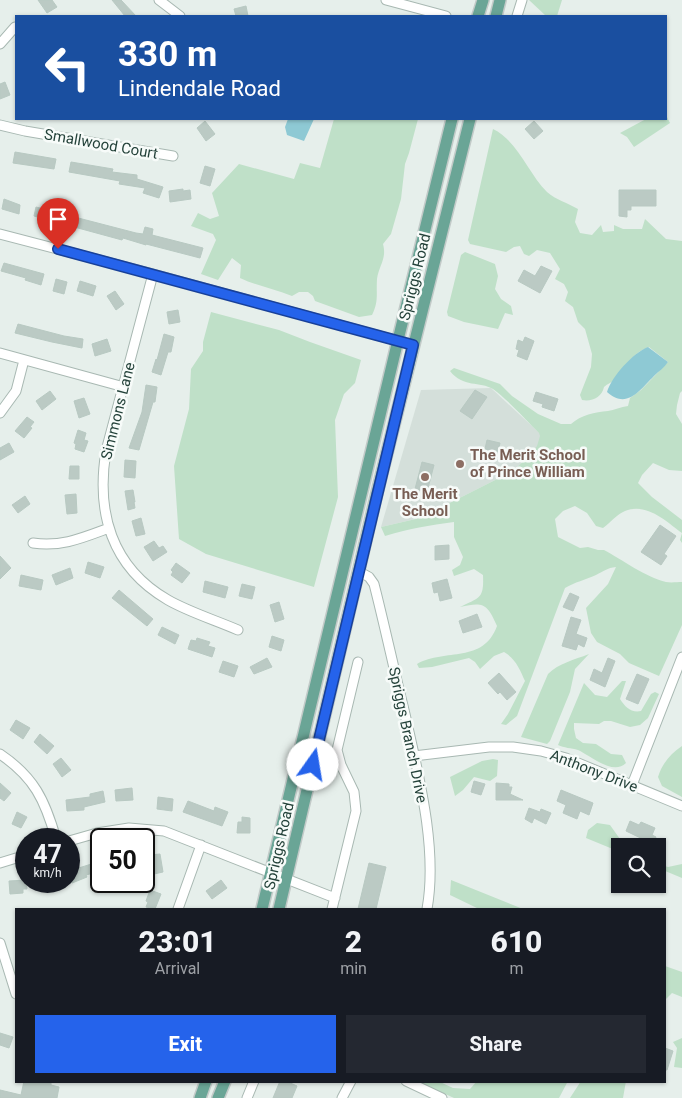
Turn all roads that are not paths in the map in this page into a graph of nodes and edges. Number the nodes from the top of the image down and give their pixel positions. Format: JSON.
{"nodes":[{"id":1,"x":158,"y":0,"type":"edge"},
{"id":2,"x":386,"y":0,"type":"edge"},
{"id":3,"x":483,"y":0,"type":"edge"},
{"id":4,"x":500,"y":0,"type":"edge"},
{"id":5,"x":522,"y":0,"type":"edge"},
{"id":6,"x":179,"y":15,"type":"edge"},
{"id":7,"x":442,"y":15,"type":"edge"},
{"id":8,"x":478,"y":15,"type":"edge"},
{"id":9,"x":496,"y":15,"type":"edge"},
{"id":10,"x":517,"y":15,"type":"edge"},
{"id":11,"x":15,"y":27,"type":"dead end"},
{"id":12,"x":0,"y":44,"type":"edge"},
{"id":13,"x":452,"y":120,"type":"edge"},
{"id":14,"x":470,"y":120,"type":"edge"},
{"id":15,"x":0,"y":125,"type":"edge"},
{"id":16,"x":173,"y":156,"type":"dead end"},
{"id":17,"x":0,"y":234,"type":"edge"},
{"id":18,"x":153,"y":274,"type":"junction"},
{"id":19,"x":398,"y":340,"type":"junction"},
{"id":20,"x":413,"y":345,"type":"junction"},
{"id":21,"x":0,"y":353,"type":"edge"},
{"id":22,"x":24,"y":360,"type":"junction"},
{"id":23,"x":124,"y":387,"type":"junction"},
{"id":24,"x":0,"y":413,"type":"edge"},
{"id":25,"x":109,"y":528,"type":"junction"},
{"id":26,"x":33,"y":543,"type":"dead end"},
{"id":27,"x":358,"y":571,"type":"junction"},
{"id":28,"x":238,"y":630,"type":"dead end"},
{"id":29,"x":682,"y":656,"type":"edge"},
{"id":30,"x":358,"y":662,"type":"dead end"},
{"id":31,"x":0,"y":754,"type":"edge"},
{"id":32,"x":414,"y":756,"type":"junction"},
{"id":33,"x":632,"y":785,"type":"junction"},
{"id":34,"x":682,"y":806,"type":"edge"},
{"id":35,"x":53,"y":828,"type":"edge"},
{"id":36,"x":80,"y":838,"type":"edge"},
{"id":37,"x":201,"y":845,"type":"junction"},
{"id":38,"x":15,"y":858,"type":"edge"},
{"id":39,"x":0,"y":863,"type":"edge"},
{"id":40,"x":270,"y":874,"type":"junction"},
{"id":41,"x":286,"y":880,"type":"junction"},
{"id":42,"x":335,"y":898,"type":"junction"},
{"id":43,"x":178,"y":908,"type":"edge"},
{"id":44,"x":262,"y":908,"type":"edge"},
{"id":45,"x":279,"y":908,"type":"edge"},
{"id":46,"x":332,"y":908,"type":"edge"},
{"id":47,"x":427,"y":908,"type":"edge"},
{"id":48,"x":0,"y":944,"type":"edge"},
{"id":49,"x":15,"y":991,"type":"edge"},
{"id":50,"x":205,"y":1083,"type":"edge"},
{"id":51,"x":224,"y":1083,"type":"edge"},
{"id":52,"x":253,"y":1083,"type":"edge"},
{"id":53,"x":350,"y":1083,"type":"edge"},
{"id":54,"x":410,"y":1083,"type":"edge"},
{"id":55,"x":200,"y":1098,"type":"edge"},
{"id":56,"x":218,"y":1098,"type":"edge"},
{"id":57,"x":247,"y":1098,"type":"edge"},
{"id":58,"x":342,"y":1098,"type":"edge"},
{"id":59,"x":442,"y":1098,"type":"edge"}],
"edges":[{"from":1,"to":6,"type":"street"},
{"from":2,"to":7,"type":"street"},
{"from":3,"to":8,"type":"main road"},
{"from":4,"to":9,"type":"main road"},
{"from":5,"to":10,"type":"street"},
{"from":11,"to":12,"type":"street"},
{"from":13,"to":19,"type":"main road","name":"Spriggs Road"},
{"from":14,"to":20,"type":"main road","name":"Spriggs Road"},
{"from":15,"to":16,"type":"street","name":"Smallwood Court"},
{"from":17,"to":18,"type":"street"},
{"from":18,"to":19,"type":"street"},
{"from":18,"to":23,"type":"street","name":"Simmons Lane"},
{"from":19,"to":20,"type":"street"},
{"from":19,"to":40,"type":"main road","name":"Spriggs Road"},
{"from":20,"to":27,"type":"main road","name":"Spriggs Road"},
{"from":21,"to":22,"type":"street"},
{"from":22,"to":23,"type":"street"},
{"from":22,"to":24,"type":"street"},
{"from":23,"to":25,"type":"street","name":"Simmons Lane"},
{"from":25,"to":26,"type":"street"},
{"from":25,"to":28,"type":"street","name":"Simmons Lane"},
{"from":27,"to":32,"type":"street","name":"Spriggs Branch Drive"},
{"from":27,"to":41,"type":"main road","name":"Spriggs Road"},
{"from":29,"to":33,"type":"street"},
{"from":30,"to":42,"type":"street"},
{"from":31,"to":35,"type":"street"},
{"from":32,"to":33,"type":"street","name":"Anthony Drive"},
{"from":32,"to":47,"type":"street","name":"Spriggs Branch Drive"},
{"from":33,"to":34,"type":"street","name":"Anthony Drive"},
{"from":36,"to":37,"type":"street"},
{"from":37,"to":40,"type":"street"},
{"from":37,"to":43,"type":"street"},
{"from":38,"to":39,"type":"street"},
{"from":40,"to":41,"type":"street"},
{"from":40,"to":44,"type":"main road","name":"Spriggs Road"},
{"from":41,"to":42,"type":"street"},
{"from":41,"to":45,"type":"main road","name":"Spriggs Road"},
{"from":42,"to":46,"type":"street"},
{"from":48,"to":49,"type":"street"},
{"from":50,"to":55,"type":"main road"},
{"from":51,"to":56,"type":"main road"},
{"from":52,"to":57,"type":"street"},
{"from":53,"to":58,"type":"street"},
{"from":54,"to":59,"type":"street"}]}
